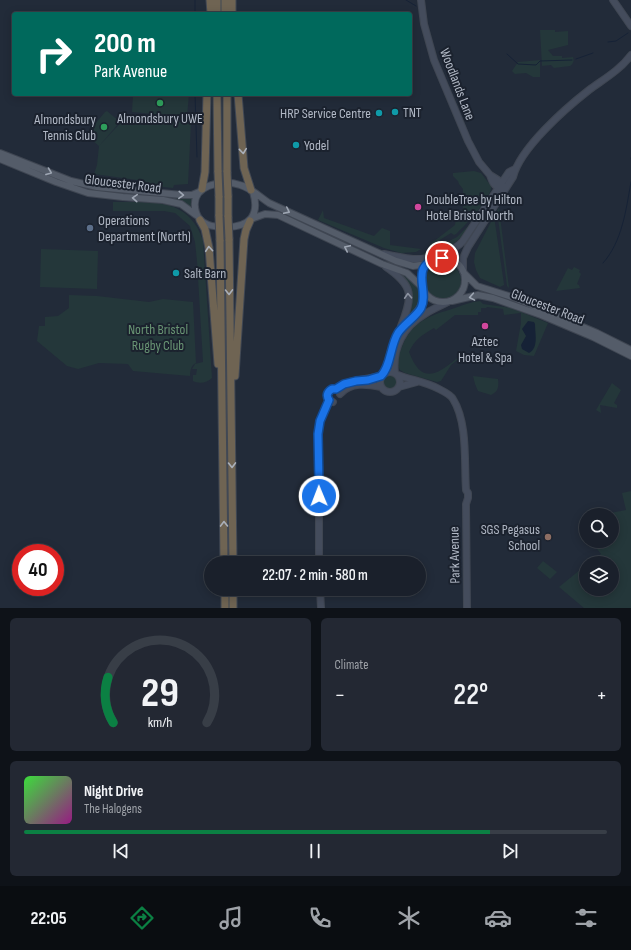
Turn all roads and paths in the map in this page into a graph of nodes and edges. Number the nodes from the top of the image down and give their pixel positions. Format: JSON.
{"nodes":[{"id":1,"x":209,"y":0,"type":"edge"},
{"id":2,"x":217,"y":0,"type":"edge"},
{"id":3,"x":225,"y":0,"type":"edge"},
{"id":4,"x":232,"y":0,"type":"edge"},
{"id":5,"x":421,"y":0,"type":"edge"},
{"id":6,"x":613,"y":0,"type":"edge"},
{"id":7,"x":210,"y":12,"type":"edge"},
{"id":8,"x":217,"y":12,"type":"edge"},
{"id":9,"x":225,"y":12,"type":"edge"},
{"id":10,"x":232,"y":12,"type":"edge"},
{"id":11,"x":630,"y":24,"type":"edge"},
{"id":12,"x":631,"y":55,"type":"edge"},
{"id":13,"x":631,"y":63,"type":"edge"},
{"id":14,"x":622,"y":66,"type":"junction"},
{"id":15,"x":207,"y":96,"type":"edge"},
{"id":16,"x":217,"y":96,"type":"edge"},
{"id":17,"x":227,"y":96,"type":"edge"},
{"id":18,"x":238,"y":96,"type":"edge"},
{"id":19,"x":0,"y":152,"type":"edge"},
{"id":20,"x":0,"y":159,"type":"edge"},
{"id":21,"x":512,"y":171,"type":"junction"},
{"id":22,"x":489,"y":173,"type":"junction"},
{"id":23,"x":502,"y":187,"type":"junction"},
{"id":24,"x":201,"y":190,"type":"junction"},
{"id":25,"x":252,"y":191,"type":"junction"},
{"id":26,"x":199,"y":218,"type":"junction"},
{"id":27,"x":251,"y":220,"type":"junction"},
{"id":28,"x":380,"y":254,"type":"junction"},
{"id":29,"x":441,"y":254,"type":"junction"},
{"id":30,"x":429,"y":263,"type":"junction"},
{"id":31,"x":382,"y":264,"type":"junction"},
{"id":32,"x":464,"y":272,"type":"junction"},
{"id":33,"x":422,"y":288,"type":"junction"},
{"id":34,"x":450,"y":302,"type":"junction"},
{"id":35,"x":398,"y":333,"type":"junction"},
{"id":36,"x":631,"y":350,"type":"edge"},
{"id":37,"x":631,"y":356,"type":"edge"},
{"id":38,"x":396,"y":374,"type":"junction"},
{"id":39,"x":383,"y":375,"type":"junction"},
{"id":40,"x":417,"y":382,"type":"junction"},
{"id":41,"x":381,"y":387,"type":"junction"},
{"id":42,"x":399,"y":387,"type":"junction"},
{"id":43,"x":336,"y":389,"type":"junction"},
{"id":44,"x":222,"y":391,"type":"junction"},
{"id":45,"x":340,"y":394,"type":"junction"},
{"id":46,"x":331,"y":401,"type":"junction"},
{"id":47,"x":232,"y":426,"type":"junction"},
{"id":48,"x":224,"y":556,"type":"edge"},
{"id":49,"x":233,"y":556,"type":"edge"},
{"id":50,"x":319,"y":556,"type":"edge"},
{"id":51,"x":225,"y":596,"type":"edge"},
{"id":52,"x":233,"y":596,"type":"edge"},
{"id":53,"x":320,"y":596,"type":"edge"},
{"id":54,"x":225,"y":608,"type":"edge"},
{"id":55,"x":234,"y":608,"type":"edge"},
{"id":56,"x":320,"y":608,"type":"edge"},
{"id":57,"x":467,"y":608,"type":"edge"}],
"edges":[{"from":1,"to":7,"type":"highway"},
{"from":2,"to":8,"type":"highway"},
{"from":3,"to":9,"type":"highway"},
{"from":4,"to":10,"type":"highway"},
{"from":5,"to":22,"type":"street","name":"Woodlands Lane"},
{"from":6,"to":11,"type":"street"},
{"from":12,"to":14,"type":"street"},
{"from":13,"to":14,"type":"street"},
{"from":14,"to":21,"type":"street"},
{"from":15,"to":24,"type":"highway"},
{"from":16,"to":44,"type":"highway","bridge":true},
{"from":17,"to":47,"type":"highway","one_way":true,"bridge":true},
{"from":18,"to":25,"type":"highway","one_way":true},
{"from":19,"to":24,"type":"main road","name":"Gloucester Road","one_way":true},
{"from":26,"to":20,"type":"main road","name":"Gloucester Road","one_way":true},
{"from":21,"to":22,"type":"street"},
{"from":21,"to":23,"type":"street"},
{"from":22,"to":23,"type":"street","name":"Woodlands Lane"},
{"from":23,"to":29,"type":"street"},
{"from":23,"to":32,"type":"street"},
{"from":24,"to":25,"type":"main road"},
{"from":24,"to":26,"type":"main road"},
{"from":25,"to":27,"type":"main road"},
{"from":25,"to":28,"type":"main road","one_way":true},
{"from":26,"to":27,"type":"main road"},
{"from":44,"to":26,"type":"highway","one_way":true},
{"from":31,"to":27,"type":"main road","one_way":true},
{"from":27,"to":47,"type":"highway"},
{"from":28,"to":29,"type":"street"},
{"from":28,"to":30,"type":"main road"},
{"from":29,"to":30,"type":"street"},
{"from":30,"to":32,"type":"main road"},
{"from":30,"to":33,"type":"main road"},
{"from":31,"to":33,"type":"main road"},
{"from":35,"to":31,"type":"street","one_way":true},
{"from":32,"to":34,"type":"main road"},
{"from":32,"to":36,"type":"main road","name":"Gloucester Road"},
{"from":33,"to":34,"type":"main road"},
{"from":33,"to":35,"type":"street"},
{"from":37,"to":34,"type":"main road","name":"Gloucester Road","one_way":true},
{"from":34,"to":38,"type":"street"},
{"from":35,"to":39,"type":"street"},
{"from":38,"to":39,"type":"street"},
{"from":38,"to":40,"type":"street","name":"Park Avenue"},
{"from":38,"to":42,"type":"street"},
{"from":39,"to":41,"type":"street"},
{"from":39,"to":43,"type":"street"},
{"from":40,"to":42,"type":"street"},
{"from":40,"to":57,"type":"street","name":"Park Avenue"},
{"from":41,"to":42,"type":"street"},
{"from":41,"to":45,"type":"street"},
{"from":43,"to":45,"type":"street"},
{"from":43,"to":46,"type":"street"},
{"from":48,"to":44,"type":"highway","one_way":true},
{"from":45,"to":46,"type":"street"},
{"from":46,"to":50,"type":"street"},
{"from":47,"to":49,"type":"highway","one_way":true},
{"from":51,"to":54,"type":"highway"},
{"from":52,"to":55,"type":"highway"},
{"from":53,"to":56,"type":"street"}]}
